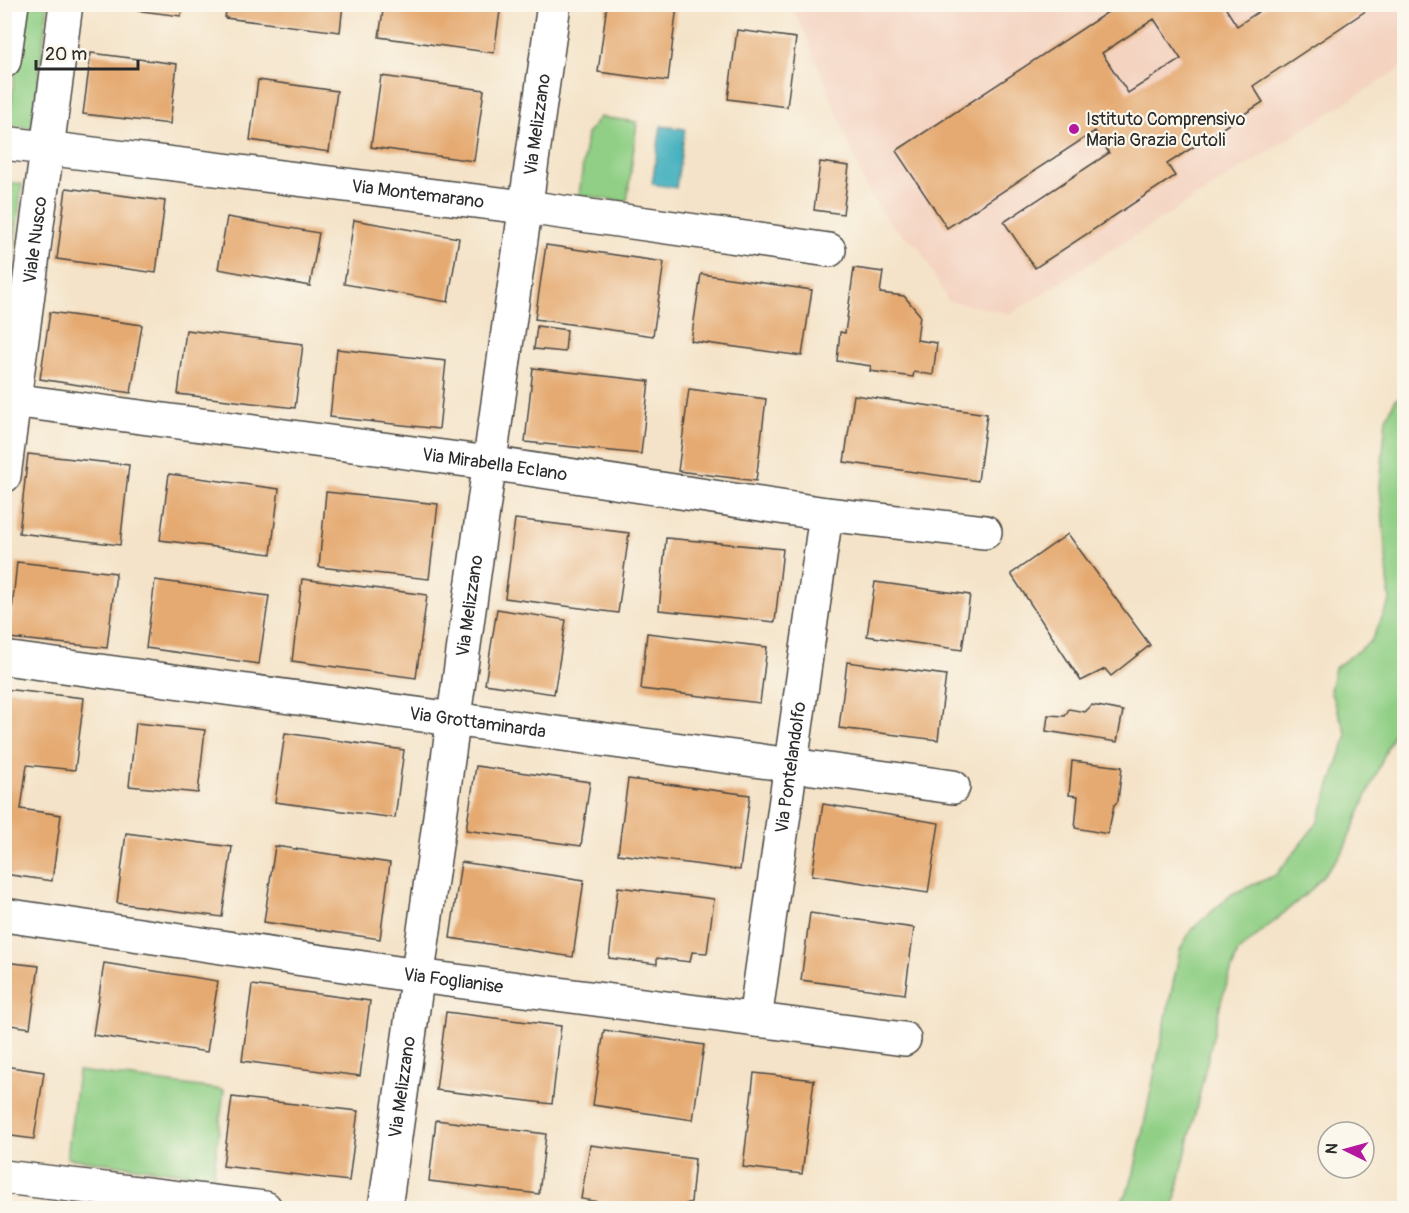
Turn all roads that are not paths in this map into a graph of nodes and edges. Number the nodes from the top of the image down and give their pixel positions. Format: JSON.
{"nodes":[{"id":1,"x":12,"y":4,"type":"edge"},
{"id":2,"x":66,"y":4,"type":"edge"},
{"id":3,"x":554,"y":4,"type":"edge"},
{"id":4,"x":4,"y":61,"type":"edge"},
{"id":5,"x":4,"y":143,"type":"edge"},
{"id":6,"x":46,"y":148,"type":"junction"},
{"id":7,"x":526,"y":207,"type":"junction"},
{"id":8,"x":829,"y":250,"type":"dead end"},
{"id":9,"x":10,"y":400,"type":"edge"},
{"id":10,"x":489,"y":463,"type":"junction"},
{"id":11,"x":4,"y":476,"type":"edge"},
{"id":12,"x":826,"y":514,"type":"junction"},
{"id":13,"x":985,"y":532,"type":"dead end"},
{"id":14,"x":4,"y":658,"type":"edge"},
{"id":15,"x":454,"y":721,"type":"junction"},
{"id":16,"x":790,"y":766,"type":"junction"},
{"id":17,"x":953,"y":786,"type":"dead end"},
{"id":18,"x":4,"y":915,"type":"edge"},
{"id":19,"x":418,"y":976,"type":"junction"},
{"id":20,"x":755,"y":1020,"type":"junction"},
{"id":21,"x":904,"y":1039,"type":"dead end"},
{"id":22,"x":4,"y":1177,"type":"edge"},
{"id":23,"x":265,"y":1209,"type":"edge"},
{"id":24,"x":385,"y":1209,"type":"edge"}],
"edges":[{"from":1,"to":4,"type":"street"},
{"from":2,"to":6,"type":"street","name":"Viale Nusco"},
{"from":3,"to":7,"type":"street","name":"Via Melizzano"},
{"from":5,"to":6,"type":"street","name":"Via Montemarano"},
{"from":6,"to":7,"type":"street","name":"Via Montemarano"},
{"from":6,"to":9,"type":"street","name":"Viale Nusco"},
{"from":7,"to":8,"type":"street","name":"Via Montemarano"},
{"from":7,"to":10,"type":"street","name":"Via Melizzano"},
{"from":9,"to":10,"type":"street","name":"Via Mirabella Eclano"},
{"from":9,"to":11,"type":"street","name":"Viale Nusco"},
{"from":10,"to":12,"type":"street","name":"Via Mirabella Eclano"},
{"from":10,"to":15,"type":"street","name":"Via Melizzano"},
{"from":12,"to":13,"type":"street","name":"Via Mirabella Eclano"},
{"from":12,"to":16,"type":"street","name":"Via Pontelandolfo"},
{"from":14,"to":15,"type":"street","name":"Via Grottaminarda"},
{"from":15,"to":16,"type":"street","name":"Via Grottaminarda"},
{"from":15,"to":19,"type":"street","name":"Via Melizzano"},
{"from":16,"to":17,"type":"street","name":"Via Grottaminarda"},
{"from":16,"to":20,"type":"street","name":"Via Pontelandolfo"},
{"from":18,"to":19,"type":"street","name":"Via Foglianise"},
{"from":19,"to":20,"type":"street","name":"Via Foglianise"},
{"from":19,"to":24,"type":"street","name":"Via Melizzano"},
{"from":20,"to":21,"type":"street","name":"Via Foglianise"},
{"from":22,"to":23,"type":"street"}]}
